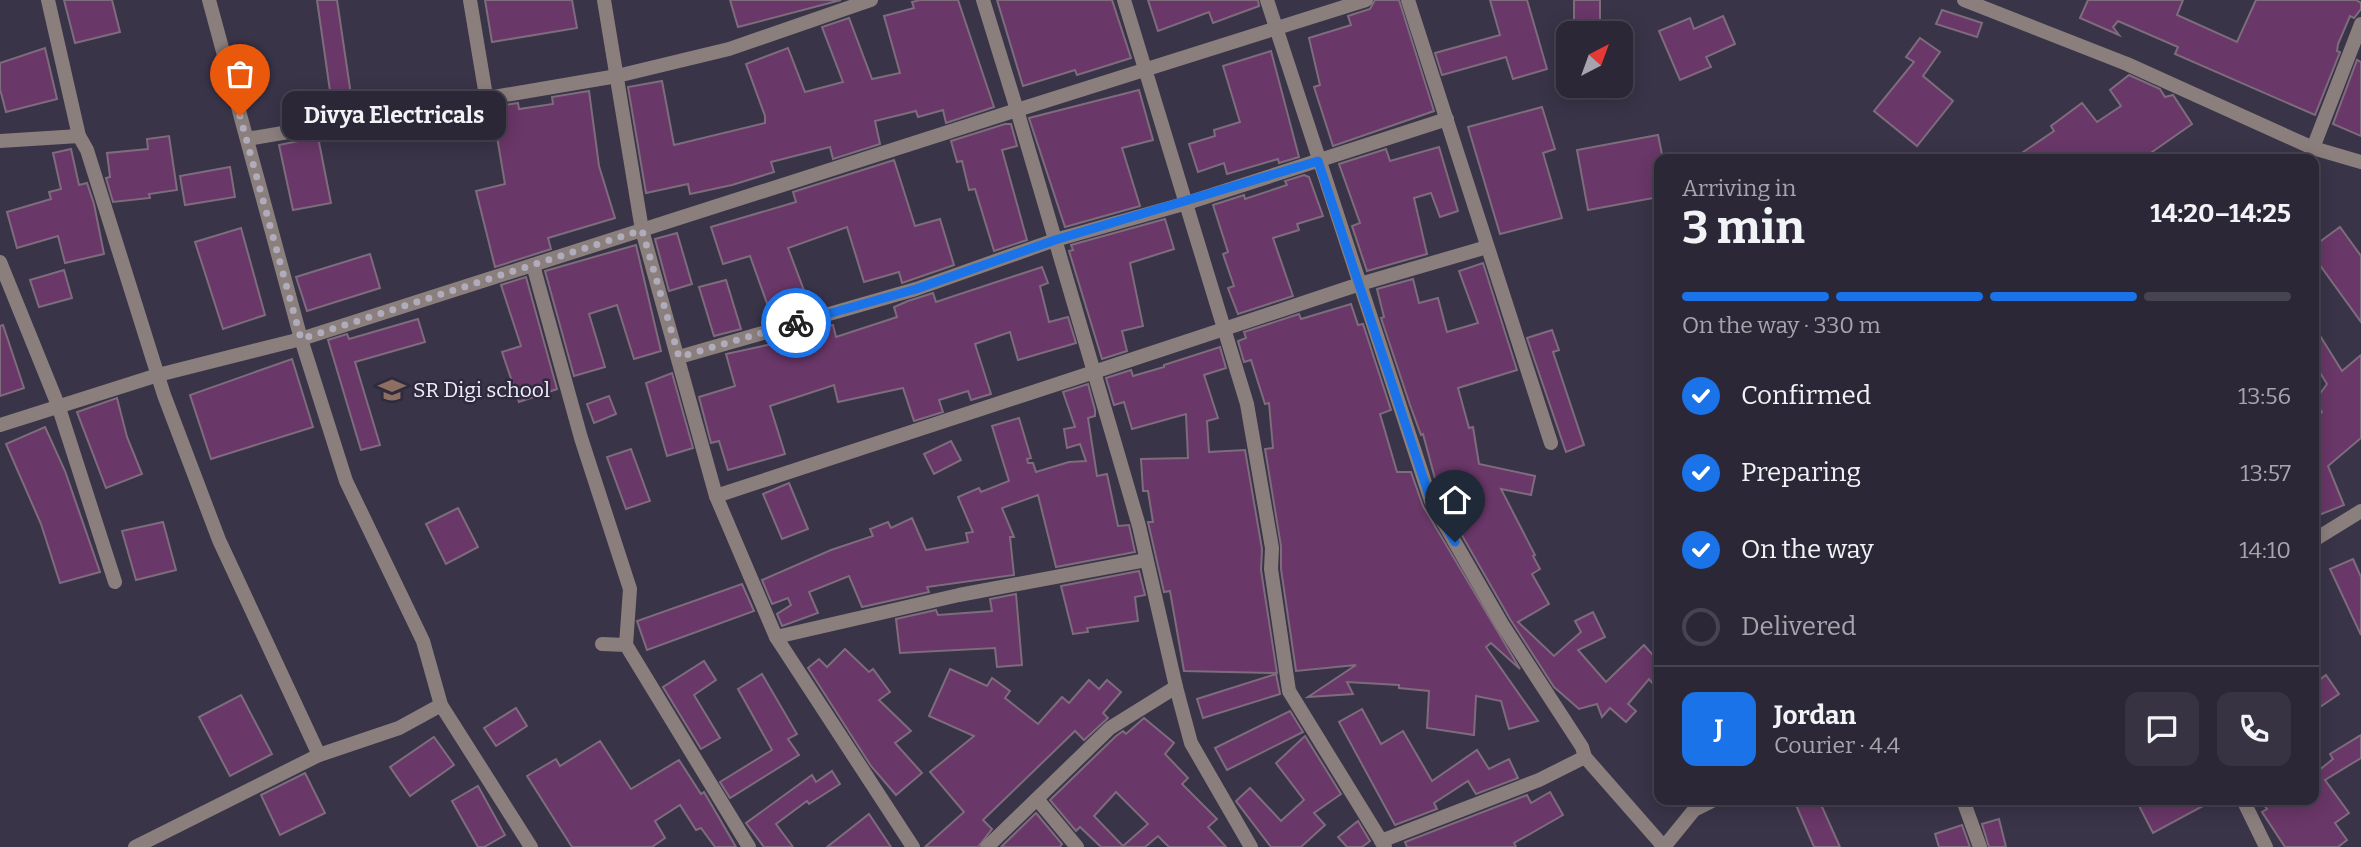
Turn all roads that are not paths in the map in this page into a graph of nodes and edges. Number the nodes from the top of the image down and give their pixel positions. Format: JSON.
{"nodes":[{"id":1,"x":48,"y":0,"type":"edge"},
{"id":2,"x":209,"y":0,"type":"edge"},
{"id":3,"x":470,"y":0,"type":"edge"},
{"id":4,"x":604,"y":0,"type":"edge"},
{"id":5,"x":871,"y":0,"type":"edge"},
{"id":6,"x":983,"y":0,"type":"edge"},
{"id":7,"x":1124,"y":0,"type":"edge"},
{"id":8,"x":1267,"y":0,"type":"edge"},
{"id":9,"x":1366,"y":0,"type":"edge"},
{"id":10,"x":1408,"y":0,"type":"edge"},
{"id":11,"x":1965,"y":0,"type":"edge"},
{"id":12,"x":2361,"y":24,"type":"edge"},
{"id":13,"x":1276,"y":28,"type":"junction"},
{"id":14,"x":1147,"y":69,"type":"junction"},
{"id":15,"x":617,"y":76,"type":"junction"},
{"id":16,"x":486,"y":96,"type":"junction"},
{"id":17,"x":1017,"y":110,"type":"junction"},
{"id":18,"x":1447,"y":119,"type":"junction"},
{"id":19,"x":79,"y":136,"type":"junction"},
{"id":20,"x":247,"y":139,"type":"junction"},
{"id":21,"x":0,"y":141,"type":"edge"},
{"id":22,"x":2313,"y":148,"type":"junction"},
{"id":23,"x":1318,"y":161,"type":"junction"},
{"id":24,"x":2361,"y":162,"type":"edge"},
{"id":25,"x":1186,"y":203,"type":"junction"},
{"id":26,"x":642,"y":230,"type":"junction"},
{"id":27,"x":1055,"y":240,"type":"junction"},
{"id":28,"x":1487,"y":247,"type":"junction"},
{"id":29,"x":0,"y":262,"type":"edge"},
{"id":30,"x":533,"y":265,"type":"junction"},
{"id":31,"x":1360,"y":284,"type":"junction"},
{"id":32,"x":1224,"y":331,"type":"junction"},
{"id":33,"x":301,"y":339,"type":"junction"},
{"id":34,"x":679,"y":357,"type":"junction"},
{"id":35,"x":1094,"y":372,"type":"junction"},
{"id":36,"x":158,"y":375,"type":"junction"},
{"id":37,"x":58,"y":405,"type":"junction"},
{"id":38,"x":0,"y":425,"type":"edge"},
{"id":39,"x":1551,"y":443,"type":"dead end"},
{"id":40,"x":716,"y":496,"type":"junction"},
{"id":41,"x":2361,"y":511,"type":"edge"},
{"id":42,"x":2319,"y":537,"type":"edge"},
{"id":43,"x":1146,"y":560,"type":"junction"},
{"id":44,"x":115,"y":582,"type":"dead end"},
{"id":45,"x":776,"y":637,"type":"junction"},
{"id":46,"x":602,"y":644,"type":"dead end"},
{"id":47,"x":626,"y":645,"type":"junction"},
{"id":48,"x":1176,"y":687,"type":"junction"},
{"id":49,"x":441,"y":705,"type":"junction"},
{"id":50,"x":318,"y":755,"type":"junction"},
{"id":51,"x":1585,"y":757,"type":"junction"},
{"id":52,"x":1037,"y":799,"type":"junction"},
{"id":53,"x":1704,"y":805,"type":"edge"},
{"id":54,"x":1966,"y":805,"type":"edge"},
{"id":55,"x":2245,"y":805,"type":"edge"},
{"id":56,"x":1383,"y":844,"type":"edge"},
{"id":57,"x":135,"y":847,"type":"edge"},
{"id":58,"x":531,"y":847,"type":"edge"},
{"id":59,"x":749,"y":847,"type":"edge"},
{"id":60,"x":913,"y":847,"type":"edge"},
{"id":61,"x":987,"y":847,"type":"edge"},
{"id":62,"x":1077,"y":847,"type":"edge"},
{"id":63,"x":1251,"y":847,"type":"edge"},
{"id":64,"x":1980,"y":847,"type":"edge"},
{"id":65,"x":2266,"y":847,"type":"edge"}],
"edges":[{"from":1,"to":19,"type":"street"},
{"from":2,"to":20,"type":"street"},
{"from":3,"to":16,"type":"street"},
{"from":4,"to":15,"type":"street"},
{"from":5,"to":15,"type":"street"},
{"from":6,"to":17,"type":"street"},
{"from":7,"to":14,"type":"street"},
{"from":8,"to":13,"type":"street"},
{"from":9,"to":13,"type":"street"},
{"from":10,"to":18,"type":"street"},
{"from":11,"to":22,"type":"street"},
{"from":12,"to":22,"type":"street"},
{"from":13,"to":14,"type":"street"},
{"from":13,"to":23,"type":"street"},
{"from":14,"to":17,"type":"street"},
{"from":14,"to":25,"type":"street"},
{"from":15,"to":16,"type":"street"},
{"from":15,"to":26,"type":"street"},
{"from":16,"to":20,"type":"street"},
{"from":17,"to":26,"type":"street"},
{"from":17,"to":27,"type":"street"},
{"from":18,"to":23,"type":"street"},
{"from":18,"to":28,"type":"street"},
{"from":19,"to":21,"type":"street"},
{"from":19,"to":36,"type":"street"},
{"from":20,"to":33,"type":"street"},
{"from":22,"to":24,"type":"street"},
{"from":23,"to":25,"type":"street"},
{"from":23,"to":31,"type":"street"},
{"from":25,"to":27,"type":"street"},
{"from":25,"to":32,"type":"street"},
{"from":26,"to":30,"type":"street"},
{"from":26,"to":34,"type":"street"},
{"from":27,"to":34,"type":"street"},
{"from":27,"to":35,"type":"street"},
{"from":28,"to":31,"type":"street"},
{"from":28,"to":39,"type":"street"},
{"from":29,"to":37,"type":"street"},
{"from":30,"to":33,"type":"street"},
{"from":30,"to":47,"type":"street"},
{"from":31,"to":32,"type":"street"},
{"from":31,"to":51,"type":"street"},
{"from":32,"to":35,"type":"street"},
{"from":32,"to":56,"type":"street"},
{"from":33,"to":36,"type":"street"},
{"from":33,"to":49,"type":"street"},
{"from":34,"to":40,"type":"street"},
{"from":35,"to":40,"type":"street"},
{"from":35,"to":43,"type":"street"},
{"from":36,"to":37,"type":"street"},
{"from":36,"to":50,"type":"street"},
{"from":37,"to":38,"type":"street"},
{"from":37,"to":44,"type":"street"},
{"from":40,"to":45,"type":"street"},
{"from":41,"to":42,"type":"street"},
{"from":43,"to":45,"type":"street"},
{"from":43,"to":48,"type":"street"},
{"from":45,"to":60,"type":"street"},
{"from":46,"to":47,"type":"street"},
{"from":47,"to":59,"type":"street"},
{"from":48,"to":52,"type":"street"},
{"from":48,"to":63,"type":"street"},
{"from":49,"to":50,"type":"street"},
{"from":49,"to":58,"type":"street"},
{"from":50,"to":57,"type":"street"},
{"from":51,"to":53,"type":"street"},
{"from":51,"to":56,"type":"street"},
{"from":52,"to":61,"type":"street"},
{"from":52,"to":62,"type":"street"},
{"from":54,"to":64,"type":"street"},
{"from":55,"to":65,"type":"street"}]}
